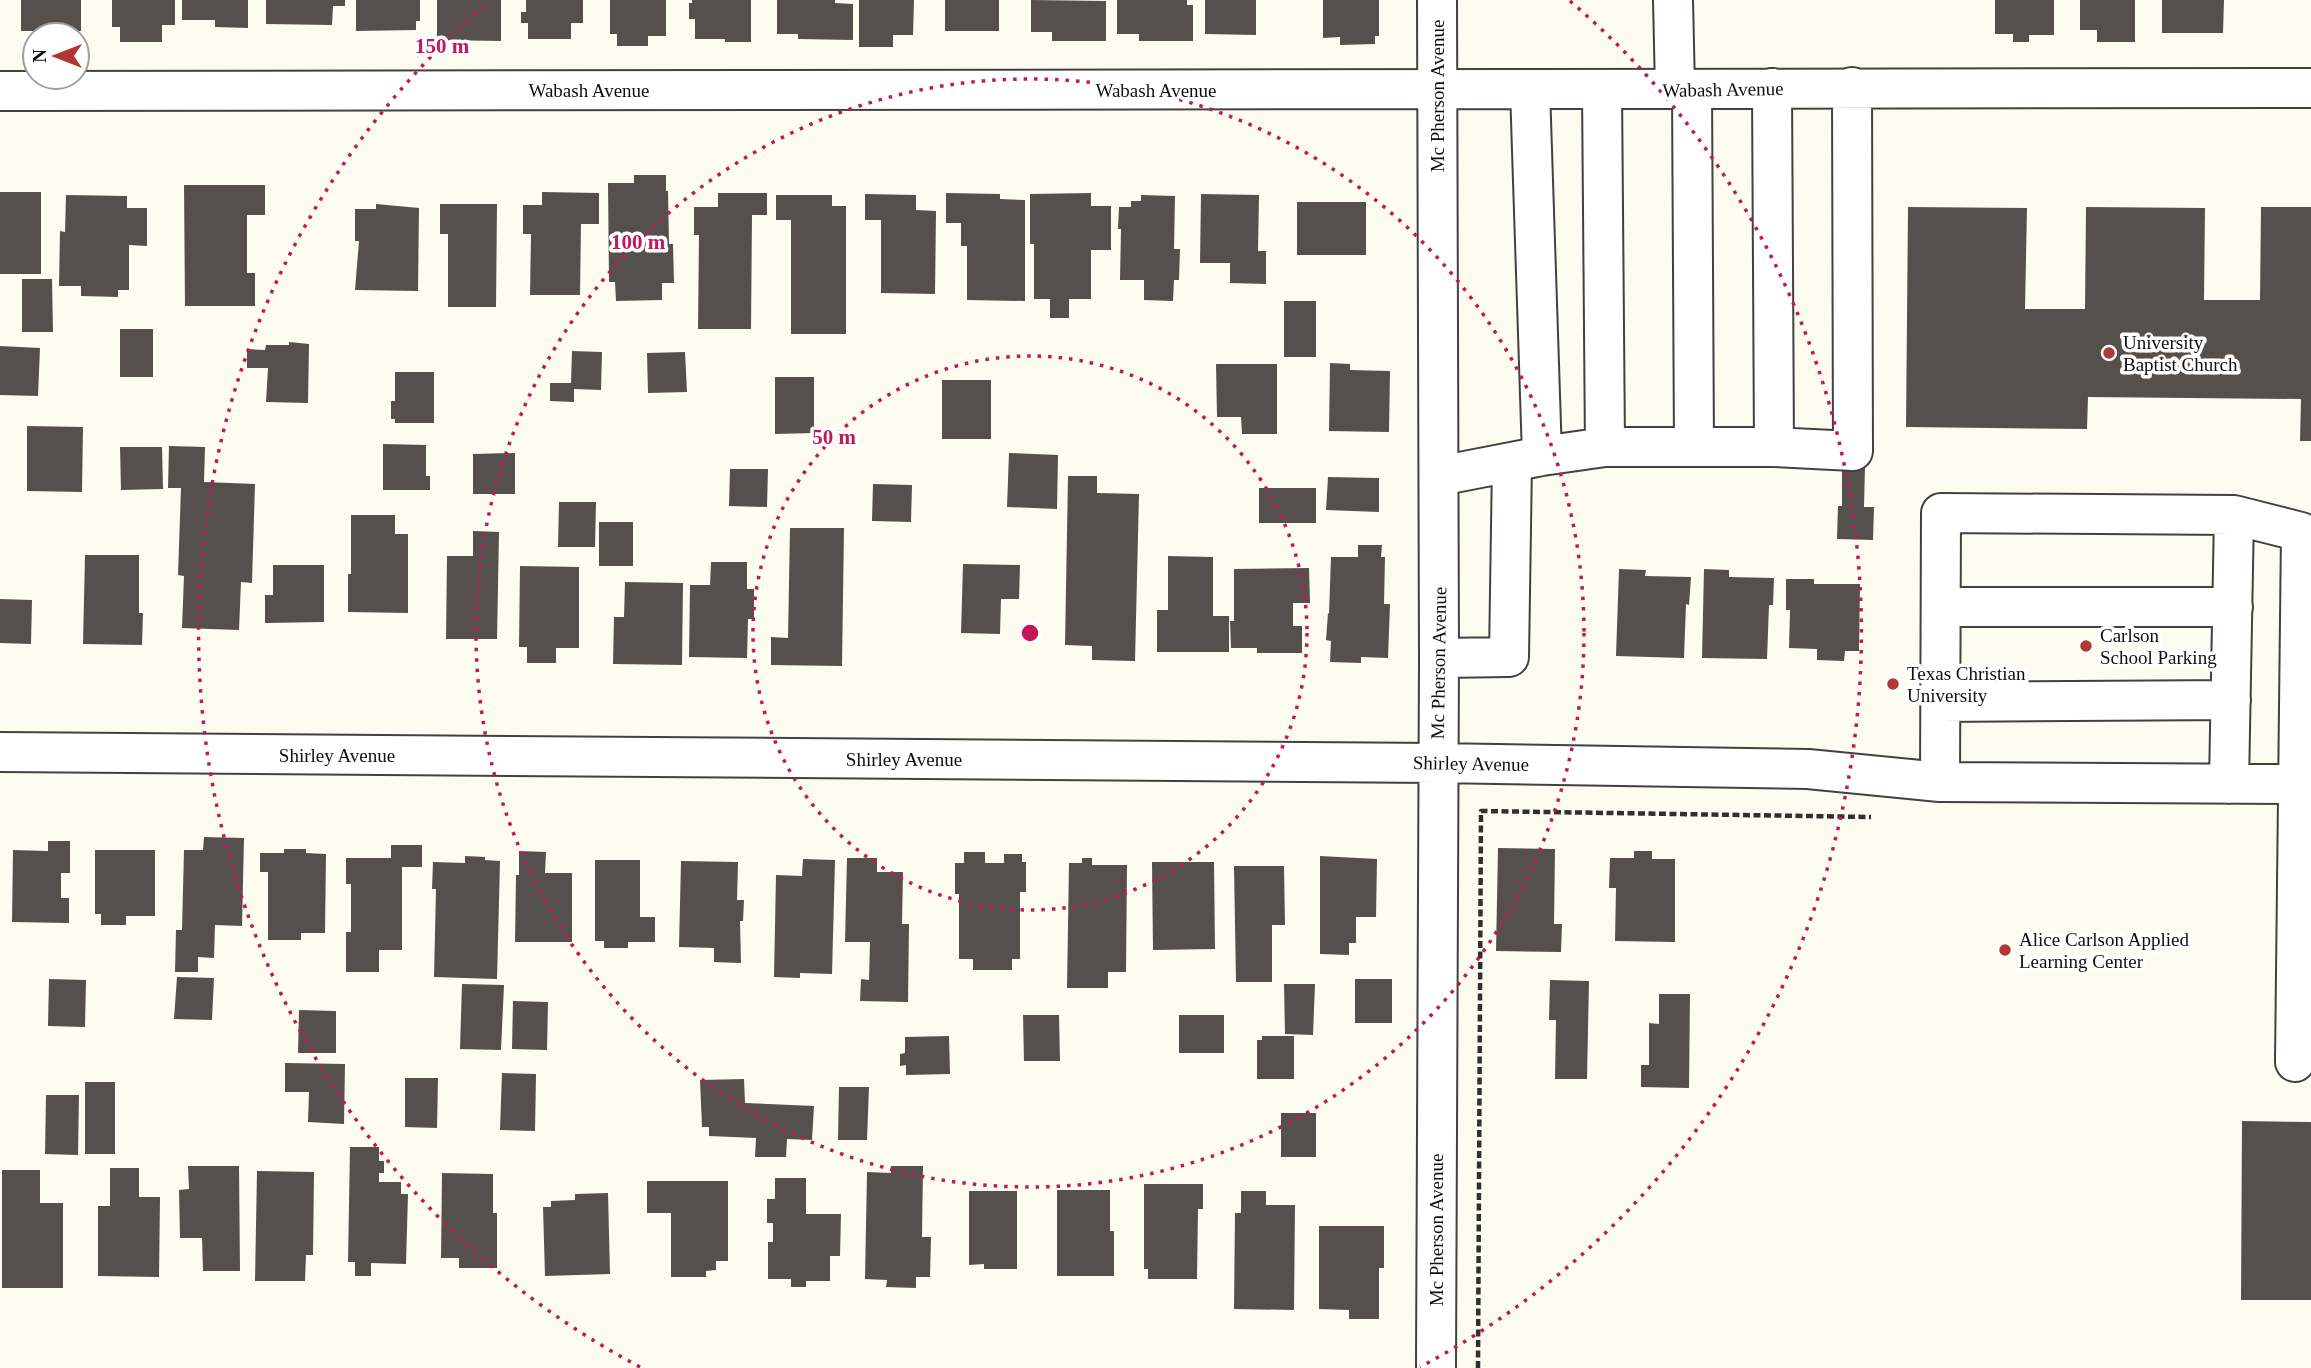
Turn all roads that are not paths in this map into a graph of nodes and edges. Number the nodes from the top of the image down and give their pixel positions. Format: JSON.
{"nodes":[{"id":1,"x":1437,"y":0,"type":"edge"},
{"id":2,"x":1674,"y":0,"type":"edge"},
{"id":3,"x":1852,"y":87,"type":"junction"},
{"id":4,"x":1772,"y":88,"type":"junction"},
{"id":5,"x":2311,"y":88,"type":"edge"},
{"id":6,"x":1437,"y":89,"type":"junction"},
{"id":7,"x":1530,"y":89,"type":"junction"},
{"id":8,"x":1602,"y":89,"type":"junction"},
{"id":9,"x":1684,"y":89,"type":"junction"},
{"id":10,"x":0,"y":91,"type":"edge"},
{"id":11,"x":1694,"y":446,"type":"junction"},
{"id":12,"x":1605,"y":447,"type":"junction"},
{"id":13,"x":1774,"y":447,"type":"junction"},
{"id":14,"x":1527,"y":459,"type":"junction"},
{"id":15,"x":1439,"y":476,"type":"junction"},
{"id":16,"x":2234,"y":515,"type":"junction"},
{"id":17,"x":1941,"y":607,"type":"junction"},
{"id":18,"x":2232,"y":607,"type":"junction"},
{"id":19,"x":1439,"y":658,"type":"junction"},
{"id":20,"x":2231,"y":700,"type":"junction"},
{"id":21,"x":1940,"y":702,"type":"junction"},
{"id":22,"x":0,"y":752,"type":"edge"},
{"id":23,"x":1437,"y":762,"type":"junction"},
{"id":24,"x":1940,"y":782,"type":"junction"},
{"id":25,"x":2230,"y":784,"type":"junction"},
{"id":26,"x":2298,"y":784,"type":"junction"},
{"id":27,"x":2295,"y":1062,"type":"dead end"},
{"id":28,"x":1436,"y":1368,"type":"edge"}],
"edges":[{"from":1,"to":6,"type":"street","name":"Mc Pherson Avenue"},
{"from":2,"to":9,"type":"street"},
{"from":3,"to":4,"type":"street","name":"Wabash Avenue"},
{"from":3,"to":5,"type":"street","name":"Wabash Avenue"},
{"from":3,"to":13,"type":"street"},
{"from":4,"to":9,"type":"street","name":"Wabash Avenue"},
{"from":4,"to":13,"type":"street"},
{"from":6,"to":7,"type":"street","name":"Wabash Avenue"},
{"from":6,"to":10,"type":"street","name":"Wabash Avenue"},
{"from":6,"to":15,"type":"street","name":"Mc Pherson Avenue"},
{"from":7,"to":8,"type":"street","name":"Wabash Avenue"},
{"from":7,"to":14,"type":"street"},
{"from":8,"to":9,"type":"street","name":"Wabash Avenue"},
{"from":8,"to":12,"type":"street"},
{"from":9,"to":11,"type":"street"},
{"from":11,"to":12,"type":"street"},
{"from":11,"to":13,"type":"street"},
{"from":12,"to":14,"type":"street"},
{"from":14,"to":15,"type":"street"},
{"from":14,"to":19,"type":"street"},
{"from":15,"to":19,"type":"street","name":"Mc Pherson Avenue"},
{"from":16,"to":17,"type":"street"},
{"from":16,"to":18,"type":"street"},
{"from":16,"to":26,"type":"street"},
{"from":17,"to":18,"type":"street"},
{"from":17,"to":21,"type":"street"},
{"from":18,"to":20,"type":"street"},
{"from":19,"to":23,"type":"street","name":"Mc Pherson Avenue"},
{"from":20,"to":21,"type":"street"},
{"from":20,"to":25,"type":"street"},
{"from":21,"to":24,"type":"street"},
{"from":22,"to":23,"type":"street","name":"Shirley Avenue"},
{"from":23,"to":24,"type":"street","name":"Shirley Avenue"},
{"from":23,"to":28,"type":"street","name":"Mc Pherson Avenue"},
{"from":24,"to":25,"type":"street","name":"Shirley Avenue"},
{"from":25,"to":26,"type":"street","name":"Shirley Avenue"},
{"from":26,"to":27,"type":"street"}]}
